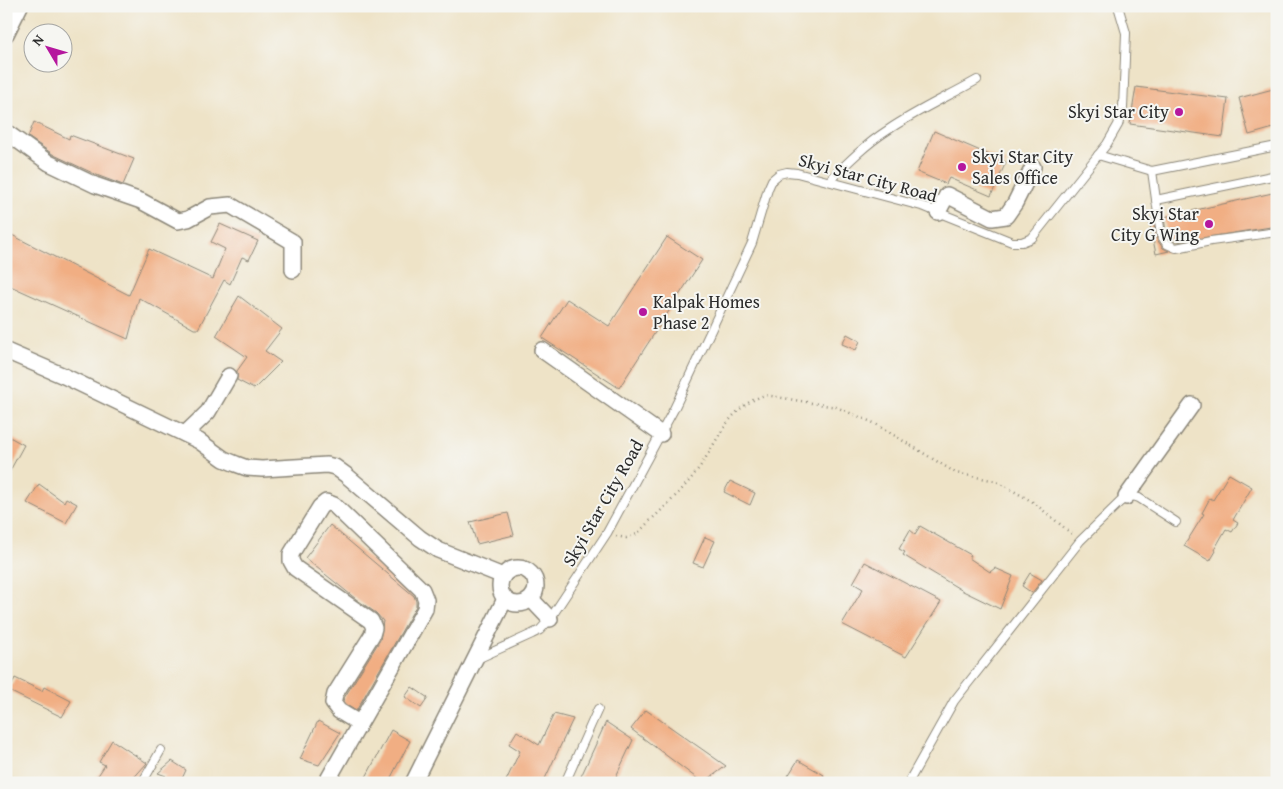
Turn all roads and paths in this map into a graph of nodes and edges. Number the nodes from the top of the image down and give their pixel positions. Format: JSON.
{"nodes":[{"id":1,"x":20,"y":6,"type":"edge"},
{"id":2,"x":1118,"y":6,"type":"edge"},
{"id":3,"x":6,"y":34,"type":"edge"},
{"id":4,"x":976,"y":80,"type":"dead end"},
{"id":5,"x":6,"y":132,"type":"edge"},
{"id":6,"x":1277,"y":146,"type":"edge"},
{"id":7,"x":1098,"y":155,"type":"junction"},
{"id":8,"x":1033,"y":167,"type":"dead end"},
{"id":9,"x":1152,"y":171,"type":"junction"},
{"id":10,"x":1277,"y":176,"type":"edge"},
{"id":11,"x":829,"y":181,"type":"junction"},
{"id":12,"x":1156,"y":200,"type":"junction"},
{"id":13,"x":938,"y":212,"type":"junction"},
{"id":14,"x":1277,"y":232,"type":"edge"},
{"id":15,"x":293,"y":270,"type":"dead end"},
{"id":16,"x":542,"y":350,"type":"dead end"},
{"id":17,"x":6,"y":351,"type":"edge"},
{"id":18,"x":229,"y":376,"type":"dead end"},
{"id":19,"x":1192,"y":405,"type":"dead end"},
{"id":20,"x":185,"y":434,"type":"junction"},
{"id":21,"x":661,"y":434,"type":"junction"},
{"id":22,"x":1126,"y":497,"type":"junction"},
{"id":23,"x":1176,"y":522,"type":"dead end"},
{"id":24,"x":607,"y":533,"type":"junction"},
{"id":25,"x":1080,"y":541,"type":"junction"},
{"id":26,"x":503,"y":576,"type":"junction"},
{"id":27,"x":505,"y":598,"type":"junction"},
{"id":28,"x":531,"y":599,"type":"junction"},
{"id":29,"x":550,"y":619,"type":"junction"},
{"id":30,"x":474,"y":660,"type":"junction"},
{"id":31,"x":598,"y":708,"type":"dead end"},
{"id":32,"x":359,"y":723,"type":"junction"},
{"id":33,"x":161,"y":750,"type":"dead end"},
{"id":34,"x":142,"y":783,"type":"edge"},
{"id":35,"x":326,"y":783,"type":"edge"},
{"id":36,"x":413,"y":783,"type":"edge"},
{"id":37,"x":565,"y":783,"type":"edge"},
{"id":38,"x":908,"y":783,"type":"edge"}],
"edges":[{"from":1,"to":3,"type":"street"},
{"from":2,"to":7,"type":"lane","name":"Skyi Star City Road"},
{"from":4,"to":11,"type":"lane"},
{"from":5,"to":15,"type":"street"},
{"from":6,"to":9,"type":"lane"},
{"from":7,"to":9,"type":"lane"},
{"from":7,"to":13,"type":"lane","name":"Skyi Star City Road"},
{"from":8,"to":13,"type":"street"},
{"from":9,"to":12,"type":"lane"},
{"from":10,"to":12,"type":"lane"},
{"from":11,"to":13,"type":"lane","name":"Skyi Star City Road"},
{"from":11,"to":21,"type":"lane","name":"Skyi Star City Road"},
{"from":12,"to":14,"type":"lane"},
{"from":16,"to":21,"type":"street"},
{"from":17,"to":20,"type":"street"},
{"from":18,"to":20,"type":"street"},
{"from":19,"to":22,"type":"street"},
{"from":20,"to":26,"type":"street"},
{"from":21,"to":24,"type":"lane","name":"Skyi Star City Road"},
{"from":22,"to":23,"type":"lane"},
{"from":22,"to":25,"type":"lane"},
{"from":24,"to":25,"type":"path"},
{"from":24,"to":29,"type":"lane","name":"Skyi Star City Road"},
{"from":25,"to":38,"type":"lane"},
{"from":26,"to":27,"type":"street"},
{"from":26,"to":28,"type":"street"},
{"from":27,"to":28,"type":"street"},
{"from":27,"to":30,"type":"street"},
{"from":28,"to":29,"type":"street"},
{"from":29,"to":30,"type":"lane","name":"Skyi Star City Road"},
{"from":30,"to":36,"type":"street"},
{"from":31,"to":37,"type":"lane"},
{"from":32,"to":32,"type":"street"},
{"from":32,"to":35,"type":"street"},
{"from":33,"to":34,"type":"lane"}]}
